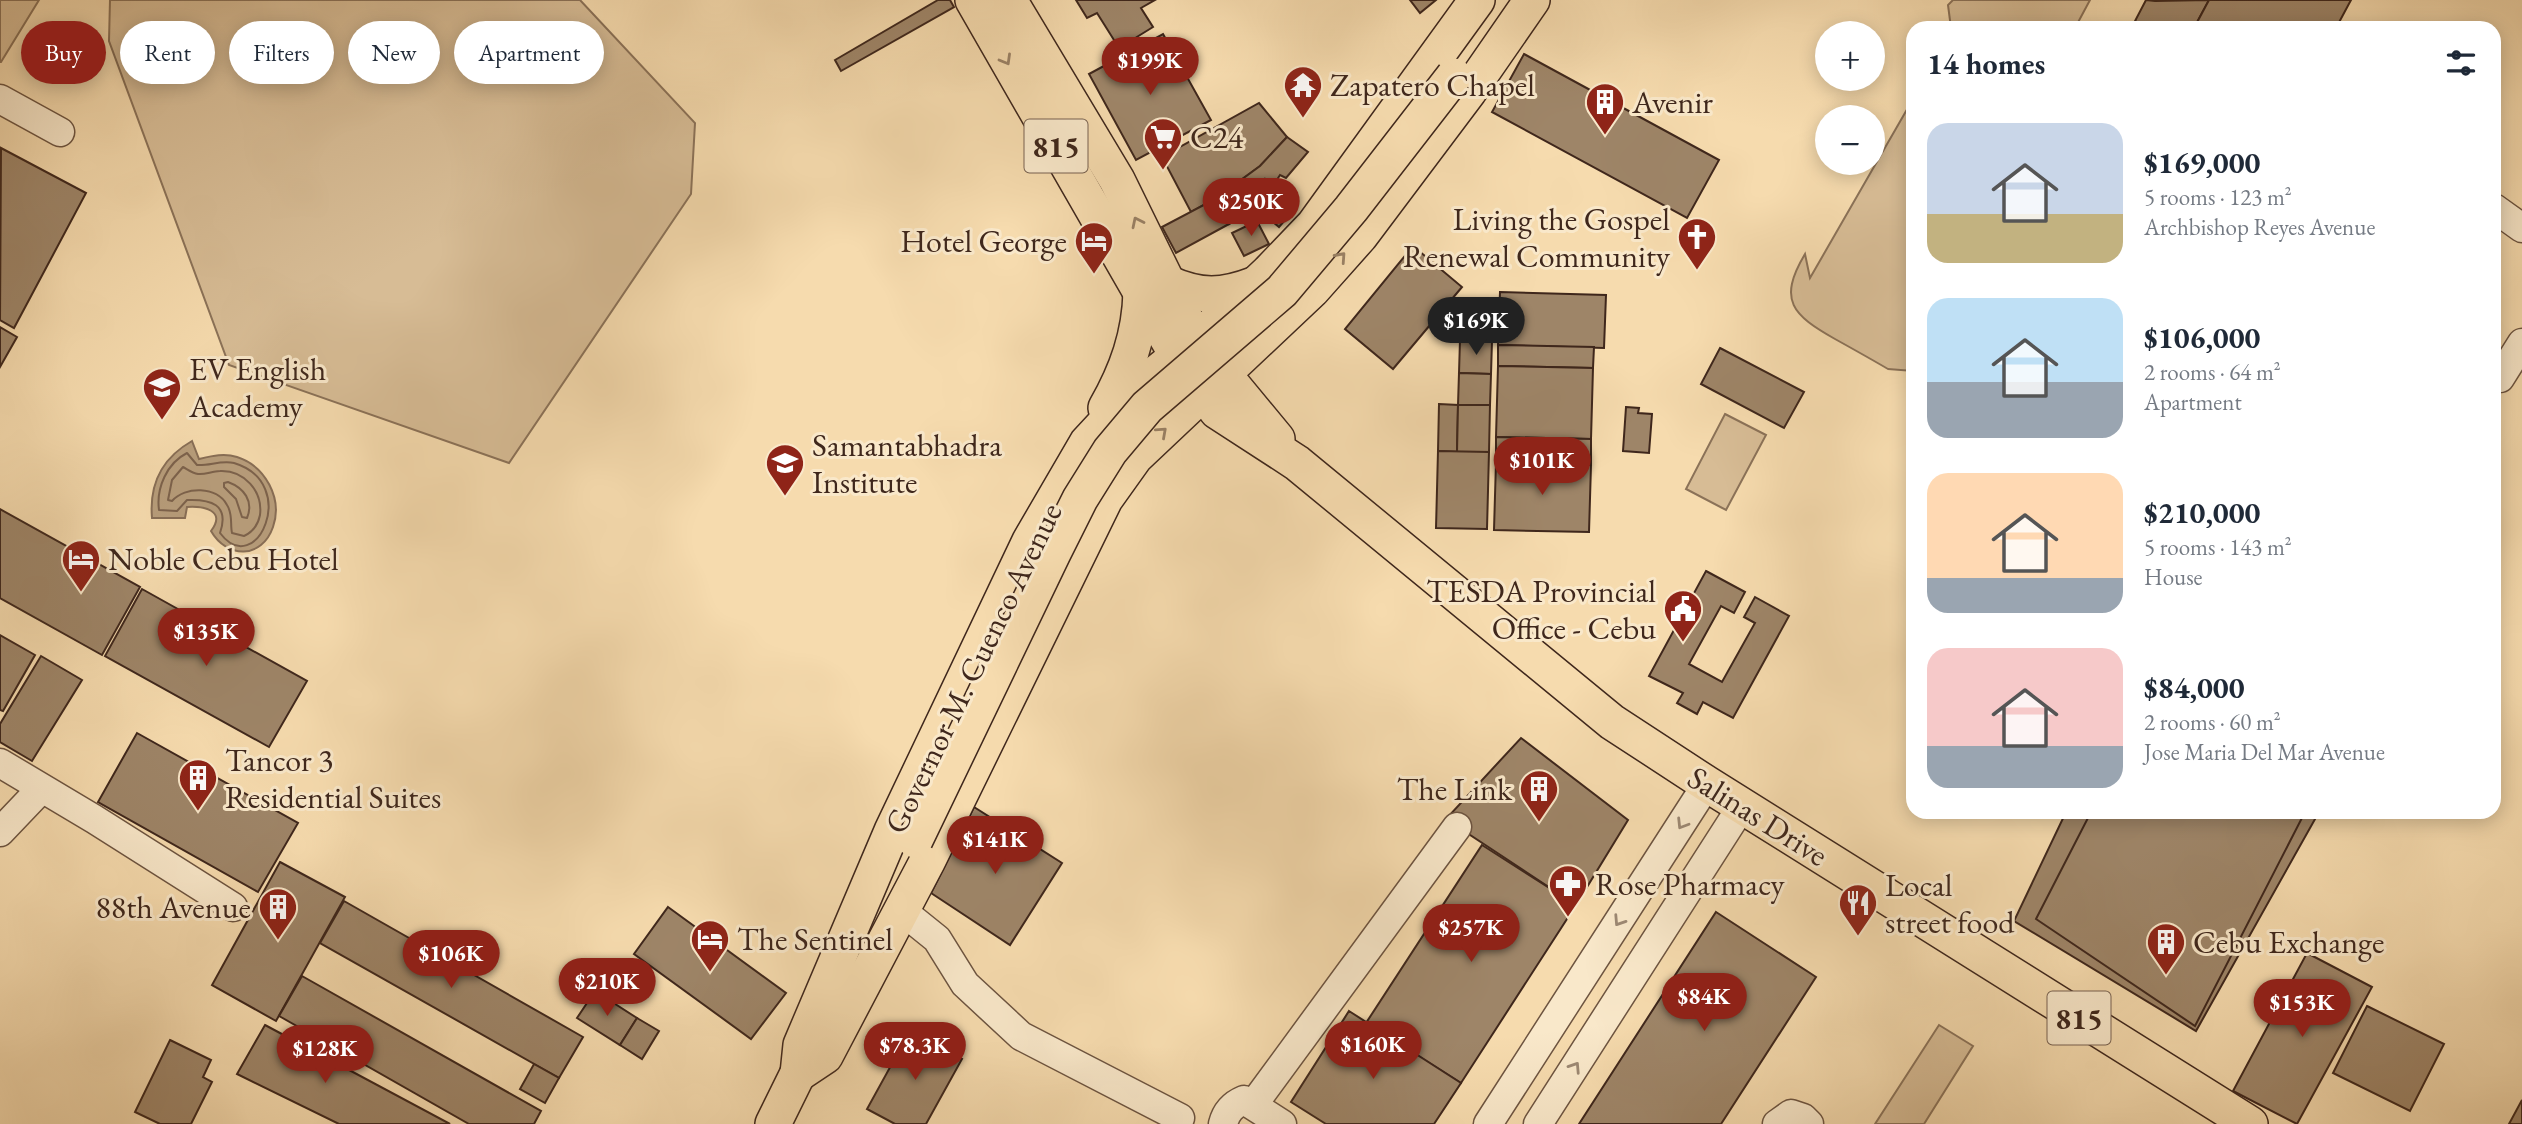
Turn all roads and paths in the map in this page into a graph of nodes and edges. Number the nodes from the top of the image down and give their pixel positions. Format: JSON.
{"nodes":[{"id":1,"x":973,"y":0,"type":"edge"},
{"id":2,"x":1009,"y":0,"type":"edge"},
{"id":3,"x":1477,"y":0,"type":"edge"},
{"id":4,"x":1507,"y":0,"type":"edge"},
{"id":5,"x":1532,"y":0,"type":"edge"},
{"id":6,"x":0,"y":99,"type":"edge"},
{"id":7,"x":60,"y":132,"type":"dead end"},
{"id":8,"x":2501,"y":213,"type":"edge"},
{"id":9,"x":2522,"y":228,"type":"edge"},
{"id":10,"x":1262,"y":278,"type":"junction"},
{"id":11,"x":1154,"y":288,"type":"junction"},
{"id":12,"x":1304,"y":298,"type":"junction"},
{"id":13,"x":2522,"y":343,"type":"edge"},
{"id":14,"x":1186,"y":348,"type":"junction"},
{"id":15,"x":2501,"y":376,"type":"edge"},
{"id":16,"x":1214,"y":385,"type":"junction"},
{"id":17,"x":1088,"y":441,"type":"junction"},
{"id":18,"x":1124,"y":473,"type":"junction"},
{"id":19,"x":0,"y":763,"type":"edge"},
{"id":20,"x":1707,"y":784,"type":"junction"},
{"id":21,"x":41,"y":789,"type":"junction"},
{"id":22,"x":1742,"y":806,"type":"junction"},
{"id":23,"x":1457,"y":827,"type":"dead end"},
{"id":24,"x":0,"y":832,"type":"edge"},
{"id":25,"x":233,"y":907,"type":"dead end"},
{"id":26,"x":901,"y":910,"type":"junction"},
{"id":27,"x":798,"y":1074,"type":"junction"},
{"id":28,"x":1253,"y":1105,"type":"junction"},
{"id":29,"x":1180,"y":1118,"type":"dead end"},
{"id":30,"x":2236,"y":1121,"type":"edge"},
{"id":31,"x":773,"y":1124,"type":"edge"},
{"id":32,"x":1223,"y":1124,"type":"edge"},
{"id":33,"x":1282,"y":1124,"type":"edge"},
{"id":34,"x":1488,"y":1124,"type":"edge"},
{"id":35,"x":1538,"y":1124,"type":"edge"},
{"id":36,"x":1777,"y":1124,"type":"edge"},
{"id":37,"x":1810,"y":1124,"type":"edge"}],
"edges":[{"from":1,"to":11,"type":"main road","number":"815","one_way":true},
{"from":11,"to":2,"type":"main road","number":"815","one_way":true},
{"from":3,"to":10,"type":"main road","name":"Governor M. Cuenco Avenue"},
{"from":4,"to":27,"type":"main road","name":"Governor M. Cuenco Avenue","bridge":true},
{"from":12,"to":5,"type":"main road","name":"Governor M. Cuenco Avenue","one_way":true},
{"from":6,"to":7,"type":"street"},
{"from":8,"to":9,"type":"street"},
{"from":10,"to":11,"type":"main road"},
{"from":10,"to":12,"type":"main road"},
{"from":10,"to":14,"type":"main road","name":"Governor M. Cuenco Avenue"},
{"from":11,"to":14,"type":"main road","number":"815"},
{"from":11,"to":17,"type":"main road"},
{"from":12,"to":16,"type":"main road","name":"Governor M. Cuenco Avenue"},
{"from":13,"to":15,"type":"street"},
{"from":14,"to":16,"type":"main road","number":"815"},
{"from":14,"to":17,"type":"main road","name":"Governor M. Cuenco Avenue"},
{"from":18,"to":16,"type":"main road","name":"Governor M. Cuenco Avenue","one_way":true},
{"from":16,"to":20,"type":"main road","name":"Salinas Drive","number":"815"},
{"from":17,"to":18,"type":"main road"},
{"from":17,"to":27,"type":"main road","name":"Governor M. Cuenco Avenue"},
{"from":18,"to":26,"type":"main road","name":"Governor M. Cuenco Avenue"},
{"from":19,"to":21,"type":"street"},
{"from":20,"to":22,"type":"main road","name":"Salinas Drive","number":"815"},
{"from":20,"to":34,"type":"street","one_way":true},
{"from":21,"to":24,"type":"street"},
{"from":21,"to":25,"type":"street"},
{"from":22,"to":30,"type":"main road","name":"Salinas Drive","number":"815"},
{"from":35,"to":22,"type":"street","one_way":true},
{"from":23,"to":28,"type":"street"},
{"from":26,"to":27,"type":"main road","name":"Governor M. Cuenco Avenue"},
{"from":26,"to":29,"type":"street"},
{"from":27,"to":31,"type":"main road","name":"Governor M. Cuenco Avenue"},
{"from":28,"to":32,"type":"street"},
{"from":28,"to":33,"type":"street"},
{"from":36,"to":37,"type":"street"}]}
